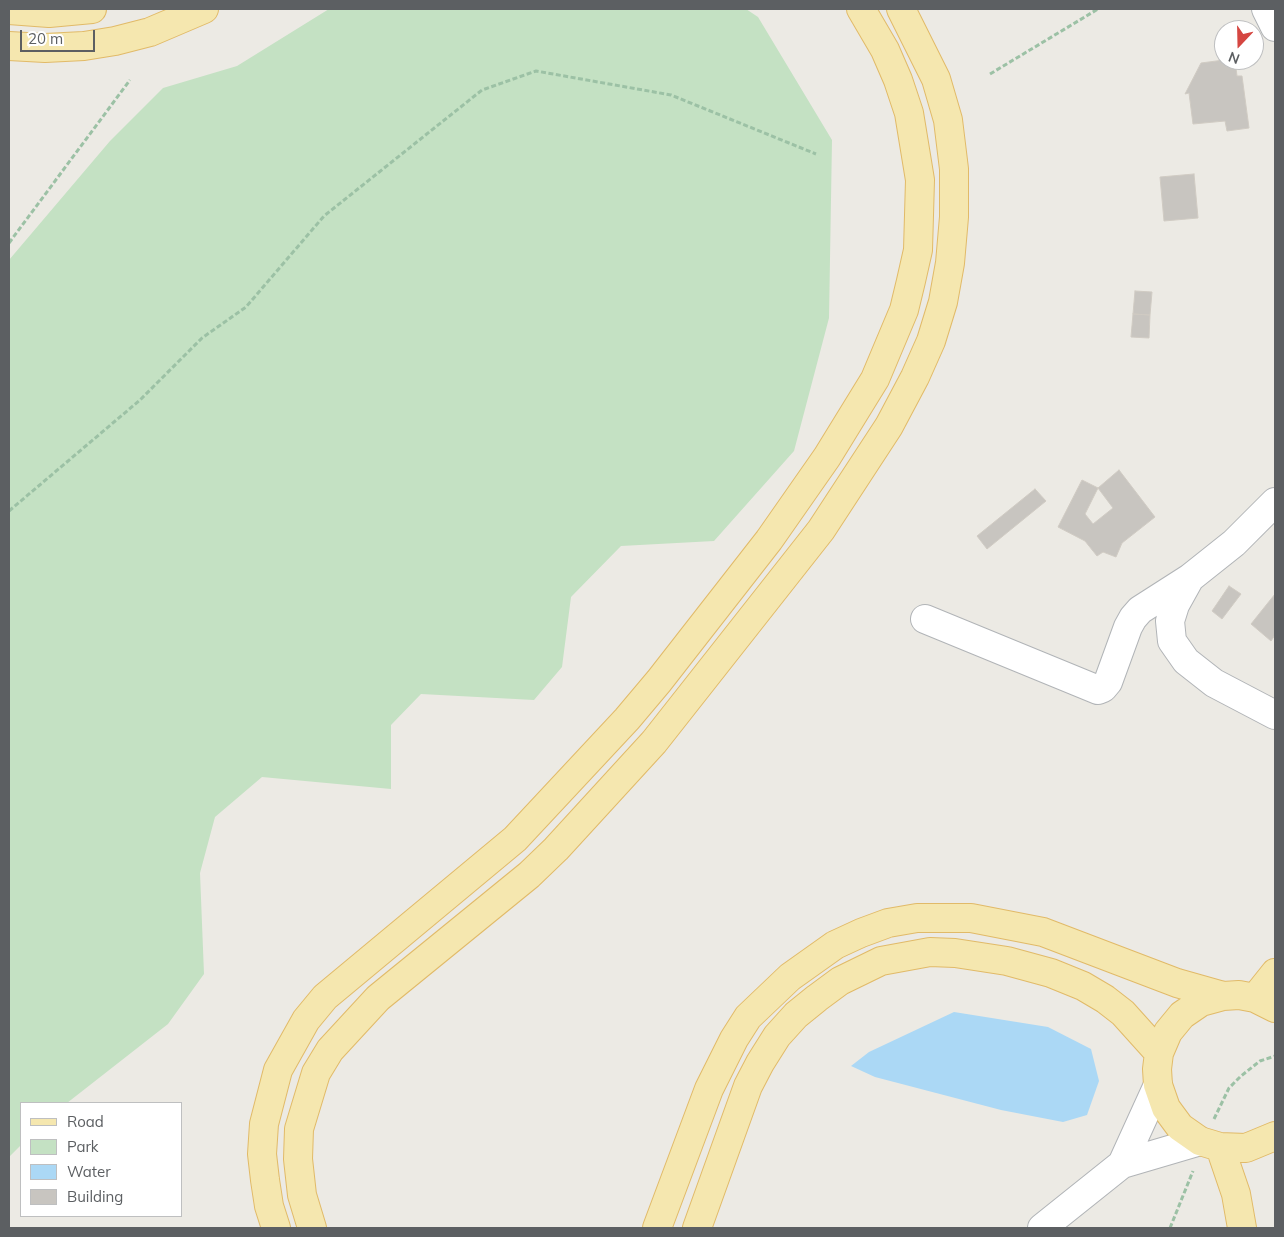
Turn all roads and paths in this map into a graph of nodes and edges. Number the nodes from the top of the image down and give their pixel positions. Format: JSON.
{"nodes":[{"id":1,"x":92,"y":9,"type":"edge"},
{"id":2,"x":204,"y":9,"type":"edge"},
{"id":3,"x":860,"y":9,"type":"edge"},
{"id":4,"x":900,"y":9,"type":"edge"},
{"id":5,"x":1098,"y":9,"type":"edge"},
{"id":6,"x":1266,"y":9,"type":"edge"},
{"id":7,"x":9,"y":10,"type":"edge"},
{"id":8,"x":1275,"y":27,"type":"edge"},
{"id":9,"x":9,"y":46,"type":"edge"},
{"id":10,"x":990,"y":74,"type":"dead end"},
{"id":11,"x":130,"y":80,"type":"dead end"},
{"id":12,"x":816,"y":154,"type":"dead end"},
{"id":13,"x":9,"y":243,"type":"edge"},
{"id":14,"x":1275,"y":502,"type":"edge"},
{"id":15,"x":9,"y":511,"type":"edge"},
{"id":16,"x":1190,"y":578,"type":"junction"},
{"id":17,"x":925,"y":619,"type":"dead end"},
{"id":18,"x":1275,"y":715,"type":"edge"},
{"id":19,"x":1275,"y":973,"type":"edge"},
{"id":20,"x":1223,"y":996,"type":"junction"},
{"id":21,"x":1265,"y":1003,"type":"edge"},
{"id":22,"x":1160,"y":1053,"type":"junction"},
{"id":23,"x":1275,"y":1056,"type":"edge"},
{"id":24,"x":1158,"y":1085,"type":"junction"},
{"id":25,"x":1275,"y":1136,"type":"edge"},
{"id":26,"x":1207,"y":1143,"type":"junction"},
{"id":27,"x":1122,"y":1164,"type":"junction"},
{"id":28,"x":276,"y":1228,"type":"edge"},
{"id":29,"x":312,"y":1228,"type":"edge"},
{"id":30,"x":658,"y":1228,"type":"edge"},
{"id":31,"x":697,"y":1228,"type":"edge"},
{"id":32,"x":1042,"y":1228,"type":"edge"},
{"id":33,"x":1170,"y":1228,"type":"edge"},
{"id":34,"x":1242,"y":1228,"type":"edge"}],
"edges":[{"from":1,"to":7,"type":"main road"},
{"from":2,"to":9,"type":"main road"},
{"from":3,"to":28,"type":"main road"},
{"from":4,"to":29,"type":"main road"},
{"from":5,"to":10,"type":"path"},
{"from":6,"to":8,"type":"street"},
{"from":11,"to":13,"type":"path"},
{"from":12,"to":15,"type":"path"},
{"from":14,"to":16,"type":"street"},
{"from":16,"to":17,"type":"street"},
{"from":16,"to":18,"type":"street"},
{"from":19,"to":21,"type":"main road"},
{"from":20,"to":21,"type":"main road"},
{"from":20,"to":22,"type":"main road"},
{"from":20,"to":30,"type":"main road"},
{"from":22,"to":24,"type":"main road"},
{"from":22,"to":31,"type":"main road"},
{"from":23,"to":26,"type":"path"},
{"from":24,"to":26,"type":"main road"},
{"from":24,"to":27,"type":"street"},
{"from":25,"to":26,"type":"main road"},
{"from":26,"to":27,"type":"street"},
{"from":26,"to":33,"type":"path"},
{"from":26,"to":34,"type":"main road"},
{"from":27,"to":32,"type":"street"}]}
